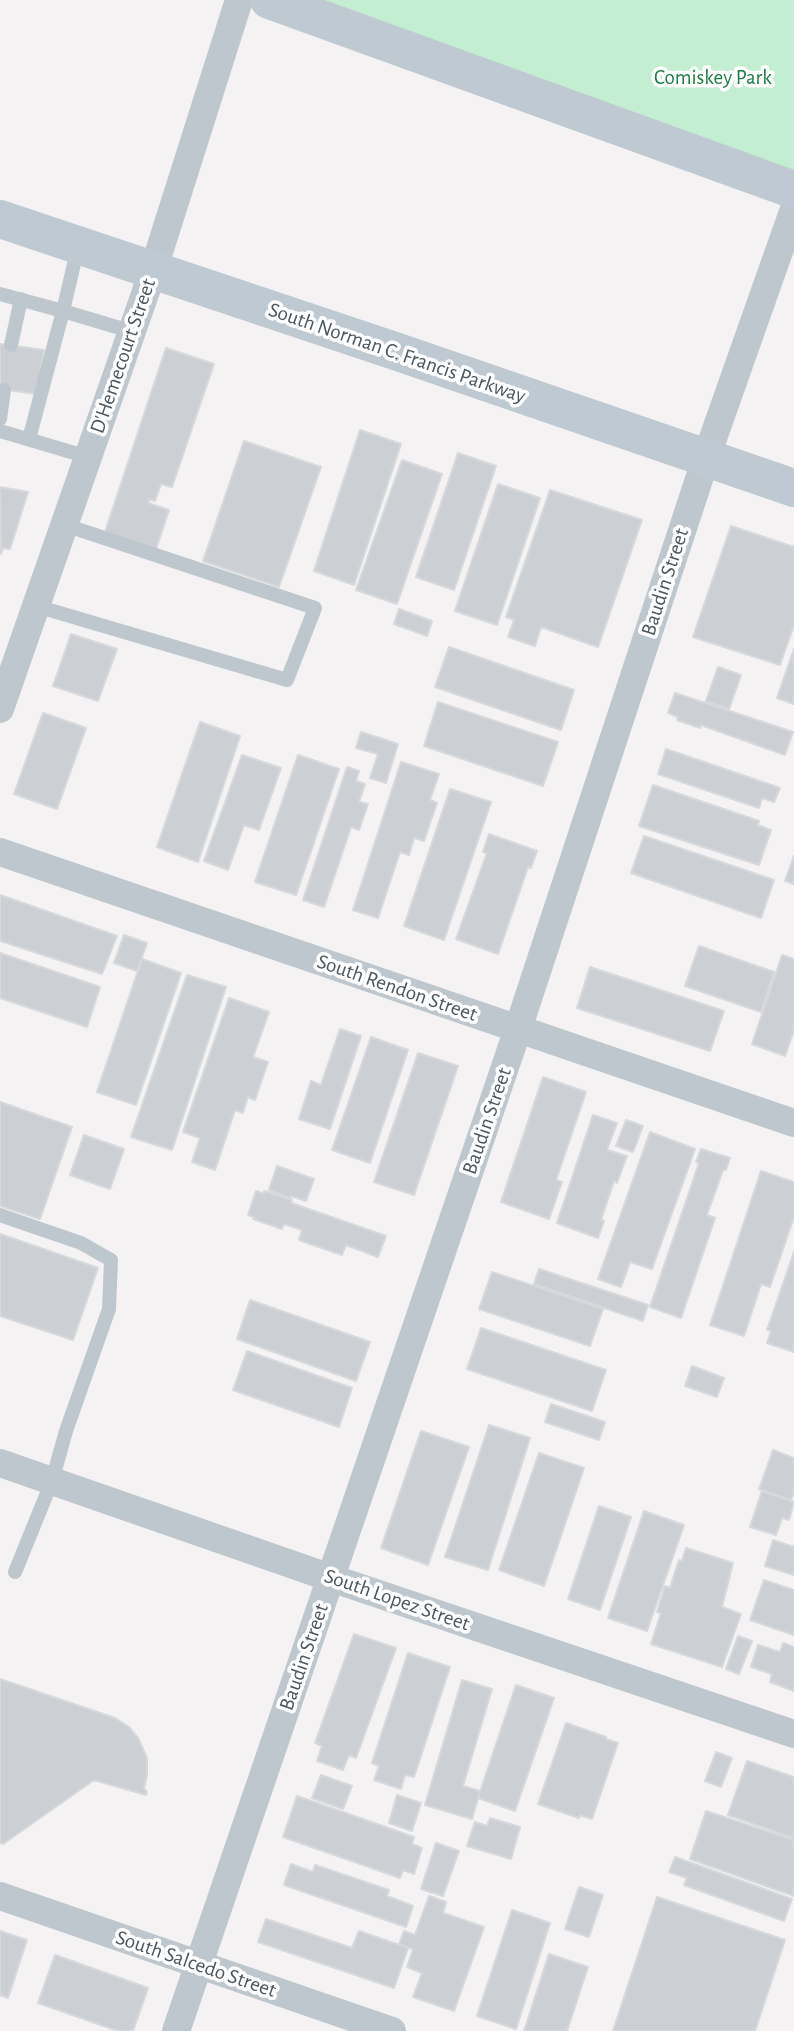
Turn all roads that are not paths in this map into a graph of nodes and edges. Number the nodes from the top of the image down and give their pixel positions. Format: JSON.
{"nodes":[{"id":1,"x":239,"y":0,"type":"edge"},
{"id":2,"x":269,"y":0,"type":"edge"},
{"id":3,"x":794,"y":190,"type":"edge"},
{"id":4,"x":794,"y":209,"type":"edge"},
{"id":5,"x":0,"y":219,"type":"edge"},
{"id":6,"x":78,"y":246,"type":"junction"},
{"id":7,"x":153,"y":271,"type":"junction"},
{"id":8,"x":0,"y":294,"type":"edge"},
{"id":9,"x":21,"y":299,"type":"junction"},
{"id":10,"x":63,"y":311,"type":"junction"},
{"id":11,"x":130,"y":331,"type":"junction"},
{"id":12,"x":11,"y":345,"type":"dead end"},
{"id":13,"x":5,"y":390,"type":"dead end"},
{"id":14,"x":0,"y":419,"type":"edge"},
{"id":15,"x":0,"y":431,"type":"edge"},
{"id":16,"x":29,"y":439,"type":"junction"},
{"id":17,"x":88,"y":457,"type":"junction"},
{"id":18,"x":706,"y":458,"type":"junction"},
{"id":19,"x":794,"y":488,"type":"edge"},
{"id":20,"x":65,"y":525,"type":"junction"},
{"id":21,"x":36,"y":606,"type":"junction"},
{"id":22,"x":0,"y":709,"type":"edge"},
{"id":23,"x":0,"y":852,"type":"edge"},
{"id":24,"x":518,"y":1029,"type":"junction"},
{"id":25,"x":794,"y":1124,"type":"edge"},
{"id":26,"x":0,"y":1215,"type":"edge"},
{"id":27,"x":0,"y":1463,"type":"edge"},
{"id":28,"x":52,"y":1481,"type":"junction"},
{"id":29,"x":15,"y":1572,"type":"dead end"},
{"id":30,"x":331,"y":1578,"type":"junction"},
{"id":31,"x":794,"y":1734,"type":"edge"},
{"id":32,"x":0,"y":1896,"type":"edge"},
{"id":33,"x":199,"y":1965,"type":"junction"},
{"id":34,"x":176,"y":2031,"type":"edge"},
{"id":35,"x":392,"y":2031,"type":"edge"}],
"edges":[{"from":1,"to":7,"type":"street","name":"D'Hemecourt Street"},
{"from":2,"to":3,"type":"street"},
{"from":4,"to":18,"type":"street","name":"Baudin Street"},
{"from":5,"to":6,"type":"street","name":"South Norman C. Francis Parkway"},
{"from":6,"to":7,"type":"street","name":"South Norman C. Francis Parkway"},
{"from":6,"to":10,"type":"lane"},
{"from":7,"to":11,"type":"street","name":"D'Hemecourt Street"},
{"from":7,"to":18,"type":"street","name":"South Norman C. Francis Parkway"},
{"from":8,"to":9,"type":"lane"},
{"from":9,"to":10,"type":"lane"},
{"from":9,"to":12,"type":"lane"},
{"from":10,"to":11,"type":"lane"},
{"from":10,"to":16,"type":"lane"},
{"from":11,"to":17,"type":"street","name":"D'Hemecourt Street"},
{"from":13,"to":14,"type":"lane"},
{"from":15,"to":16,"type":"lane"},
{"from":16,"to":17,"type":"lane"},
{"from":17,"to":20,"type":"street","name":"D'Hemecourt Street"},
{"from":18,"to":19,"type":"street","name":"South Norman C. Francis Parkway"},
{"from":18,"to":24,"type":"street","name":"Baudin Street"},
{"from":20,"to":21,"type":"street","name":"D'Hemecourt Street"},
{"from":20,"to":21,"type":"lane"},
{"from":21,"to":22,"type":"street","name":"D'Hemecourt Street"},
{"from":23,"to":24,"type":"street","name":"South Rendon Street"},
{"from":24,"to":25,"type":"street","name":"South Rendon Street"},
{"from":24,"to":30,"type":"street","name":"Baudin Street"},
{"from":26,"to":28,"type":"lane"},
{"from":27,"to":28,"type":"street","name":"South Lopez Street"},
{"from":28,"to":29,"type":"lane"},
{"from":28,"to":30,"type":"street","name":"South Lopez Street"},
{"from":30,"to":31,"type":"street","name":"South Lopez Street"},
{"from":30,"to":33,"type":"street","name":"Baudin Street"},
{"from":32,"to":33,"type":"street","name":"South Salcedo Street"},
{"from":33,"to":34,"type":"street","name":"Baudin Street"},
{"from":33,"to":35,"type":"street","name":"South Salcedo Street"}]}
